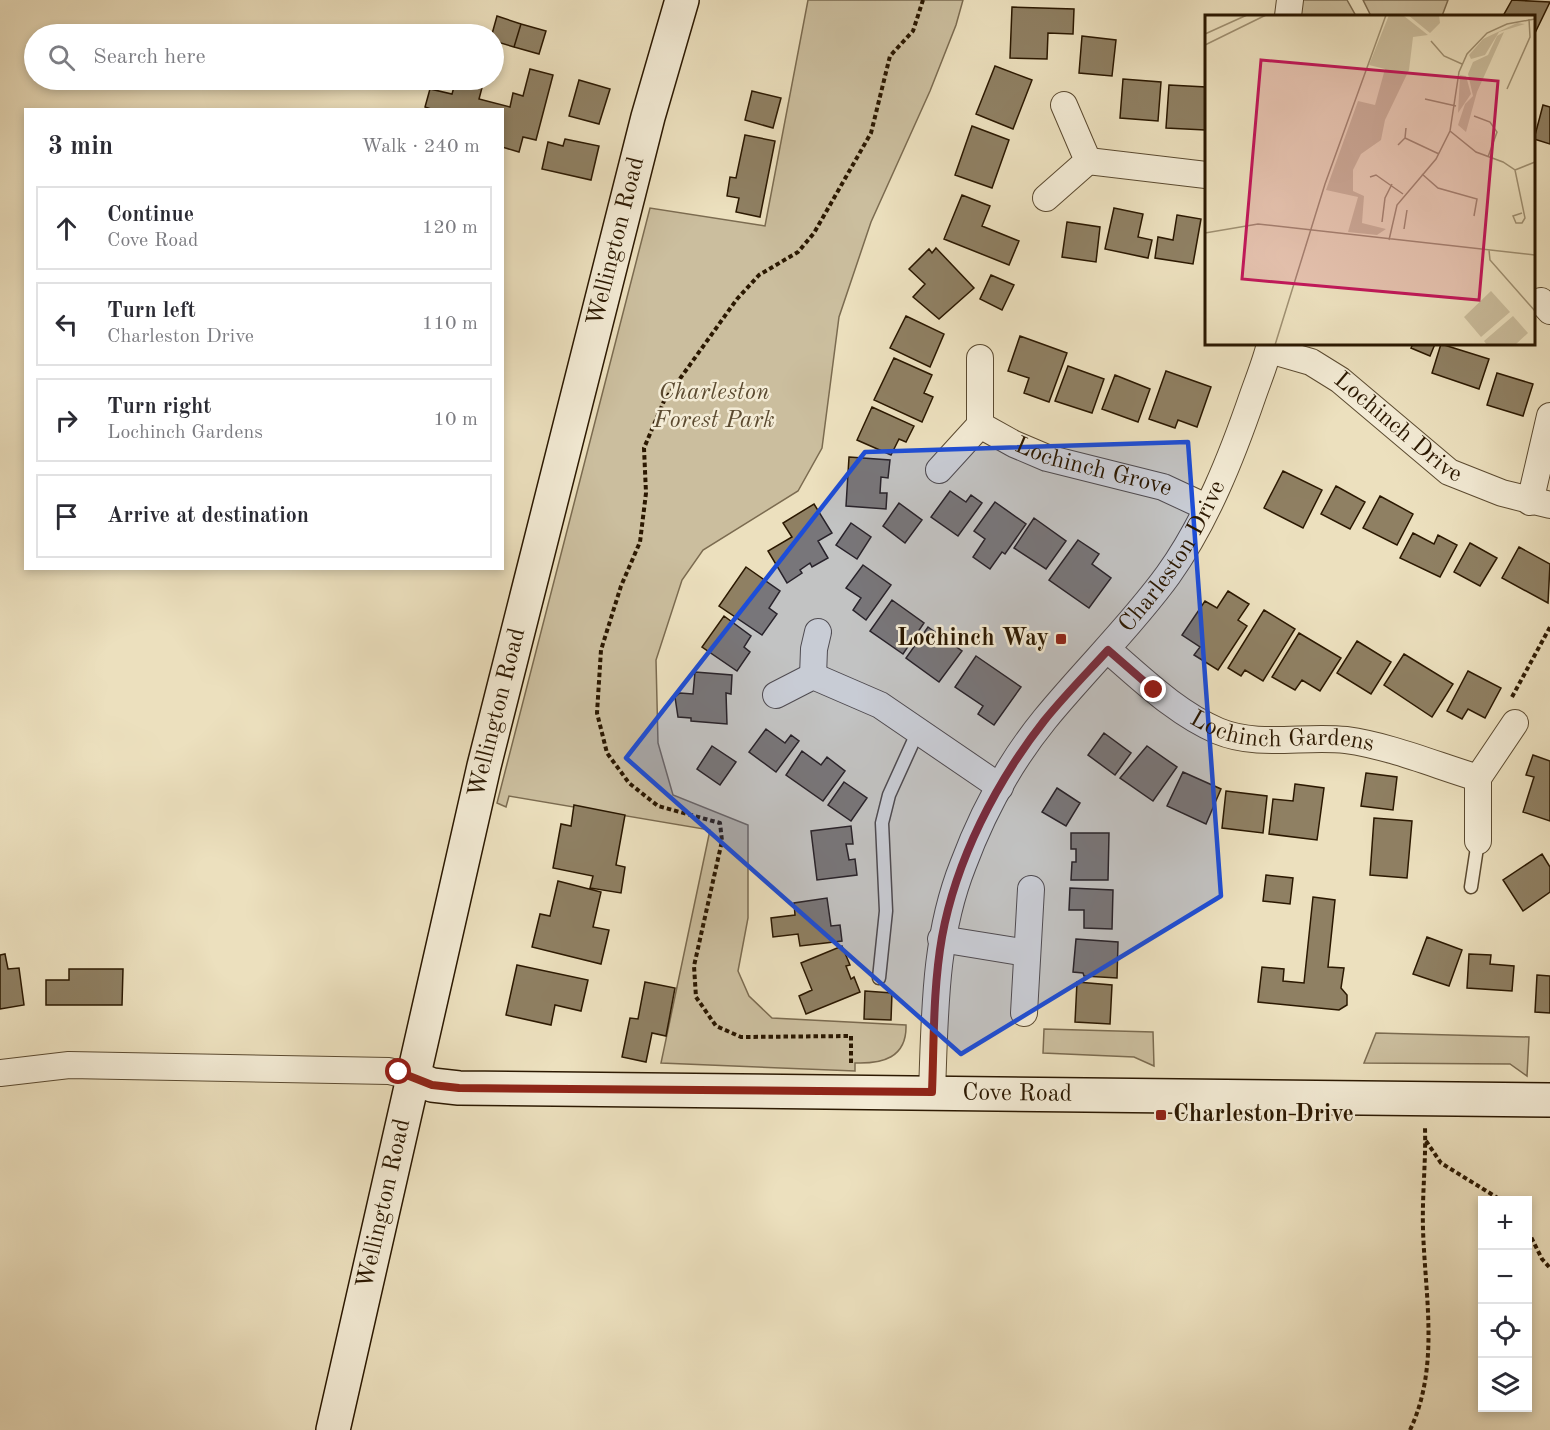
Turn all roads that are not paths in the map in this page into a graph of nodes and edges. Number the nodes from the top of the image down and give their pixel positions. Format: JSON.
{"nodes":[{"id":1,"x":682,"y":0,"type":"edge"},
{"id":2,"x":1290,"y":0,"type":"edge"},
{"id":3,"x":1288,"y":15,"type":"edge"},
{"id":4,"x":1064,"y":105,"type":"dead end"},
{"id":5,"x":1088,"y":161,"type":"junction"},
{"id":6,"x":1205,"y":175,"type":"edge"},
{"id":7,"x":1046,"y":198,"type":"dead end"},
{"id":8,"x":1269,"y":347,"type":"edge"},
{"id":9,"x":980,"y":358,"type":"dead end"},
{"id":10,"x":1550,"y":416,"type":"edge"},
{"id":11,"x":980,"y":424,"type":"junction"},
{"id":12,"x":939,"y":470,"type":"dead end"},
{"id":13,"x":1540,"y":503,"type":"edge"},
{"id":14,"x":1206,"y":507,"type":"junction"},
{"id":15,"x":818,"y":632,"type":"dead end"},
{"id":16,"x":1108,"y":650,"type":"junction"},
{"id":17,"x":813,"y":676,"type":"junction"},
{"id":18,"x":776,"y":695,"type":"dead end"},
{"id":19,"x":1511,"y":714,"type":"road end"},
{"id":20,"x":918,"y":731,"type":"junction"},
{"id":21,"x":1478,"y":778,"type":"junction"},
{"id":22,"x":1000,"y":787,"type":"junction"},
{"id":23,"x":1478,"y":841,"type":"joint"},
{"id":24,"x":1471,"y":887,"type":"dead end"},
{"id":25,"x":1030,"y":889,"type":"dead end"},
{"id":26,"x":941,"y":939,"type":"junction"},
{"id":27,"x":1027,"y":952,"type":"junction"},
{"id":28,"x":879,"y":978,"type":"dead end"},
{"id":29,"x":1024,"y":1013,"type":"dead end"},
{"id":30,"x":0,"y":1073,"type":"edge"},
{"id":31,"x":413,"y":1077,"type":"junction"},
{"id":32,"x":932,"y":1092,"type":"junction"},
{"id":33,"x":1550,"y":1100,"type":"edge"},
{"id":34,"x":333,"y":1430,"type":"edge"}],
"edges":[{"from":1,"to":31,"type":"street","name":"Wellington Road"},
{"from":2,"to":3,"type":"street"},
{"from":4,"to":5,"type":"street"},
{"from":5,"to":6,"type":"street"},
{"from":5,"to":7,"type":"street"},
{"from":8,"to":13,"type":"street","name":"Lochinch Drive"},
{"from":8,"to":14,"type":"street","name":"Charleston Drive"},
{"from":9,"to":11,"type":"street"},
{"from":10,"to":13,"type":"street","name":"Lochinch Drive"},
{"from":11,"to":12,"type":"street"},
{"from":11,"to":14,"type":"street","name":"Lochinch Grove"},
{"from":14,"to":16,"type":"street","name":"Charleston Drive"},
{"from":15,"to":17,"type":"street"},
{"from":16,"to":21,"type":"street","name":"Lochinch Gardens"},
{"from":16,"to":22,"type":"street","name":"Charleston Drive"},
{"from":17,"to":18,"type":"street"},
{"from":17,"to":20,"type":"street"},
{"from":19,"to":21,"type":"street"},
{"from":20,"to":22,"type":"street"},
{"from":20,"to":28,"type":"lane"},
{"from":21,"to":23,"type":"street"},
{"from":22,"to":26,"type":"street","name":"Charleston Drive"},
{"from":23,"to":24,"type":"lane"},
{"from":25,"to":27,"type":"street"},
{"from":26,"to":27,"type":"street"},
{"from":26,"to":32,"type":"street","name":"Charleston Drive"},
{"from":27,"to":29,"type":"street"},
{"from":30,"to":31,"type":"street"},
{"from":31,"to":32,"type":"street","name":"Cove Road"},
{"from":31,"to":34,"type":"street","name":"Wellington Road"},
{"from":32,"to":33,"type":"street","name":"Cove Road"}]}
